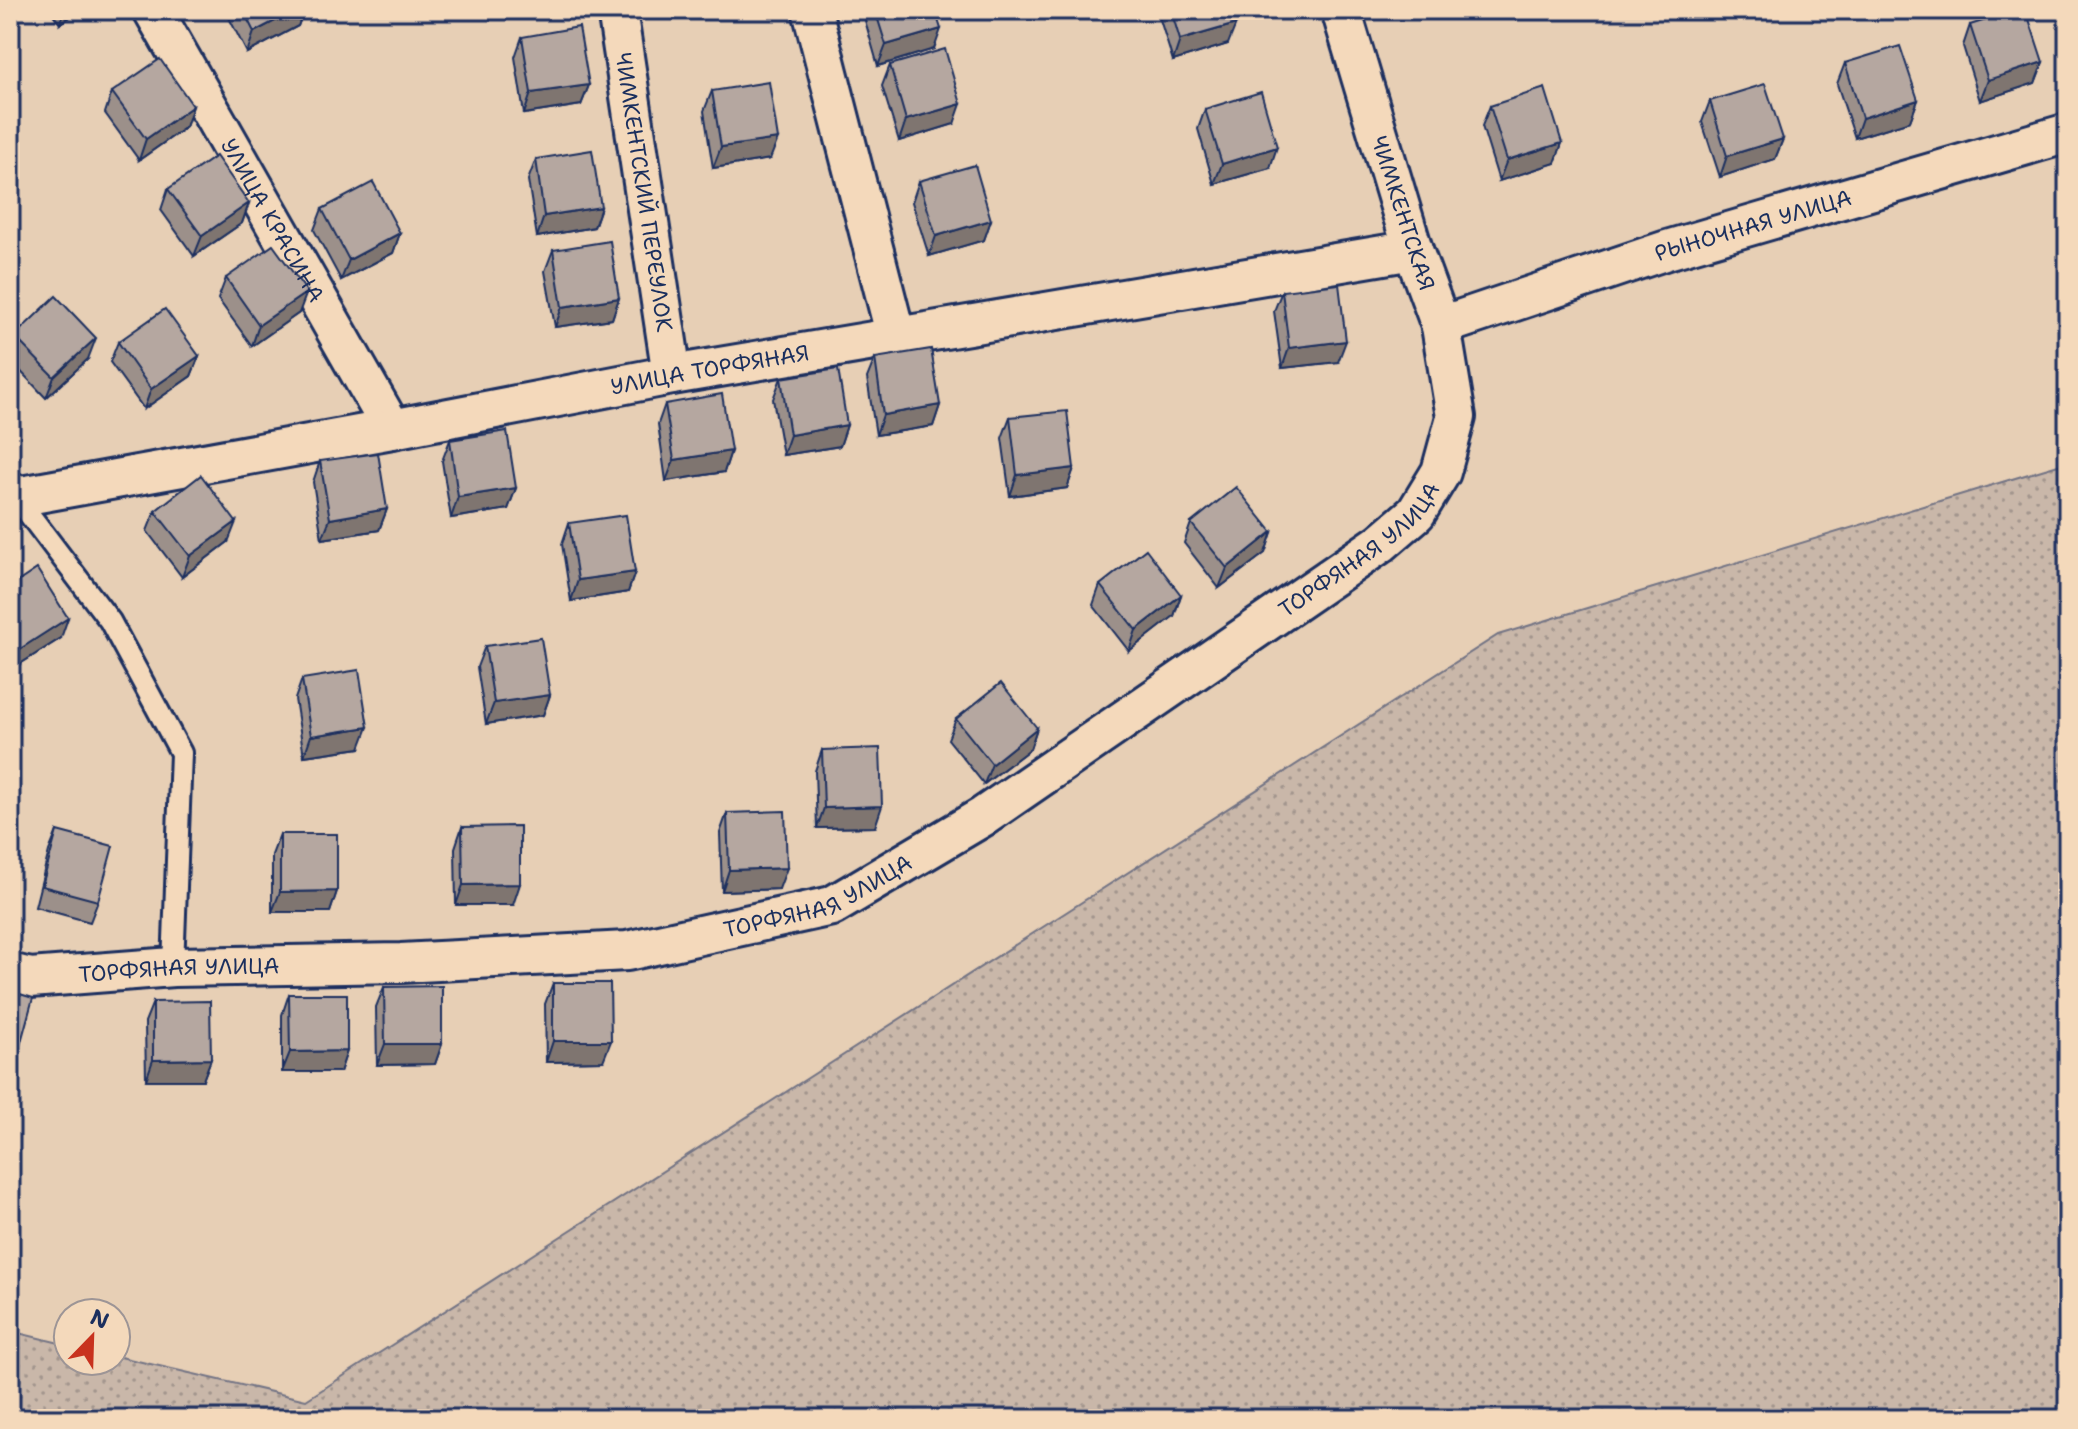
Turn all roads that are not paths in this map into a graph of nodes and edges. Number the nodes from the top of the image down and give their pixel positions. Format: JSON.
{"nodes":[{"id":1,"x":153,"y":10,"type":"edge"},
{"id":2,"x":617,"y":10,"type":"edge"},
{"id":3,"x":812,"y":10,"type":"edge"},
{"id":4,"x":1341,"y":10,"type":"edge"},
{"id":5,"x":2068,"y":133,"type":"edge"},
{"id":6,"x":1413,"y":250,"type":"junction"},
{"id":7,"x":1441,"y":326,"type":"junction"},
{"id":8,"x":896,"y":337,"type":"junction"},
{"id":9,"x":672,"y":375,"type":"junction"},
{"id":10,"x":1456,"y":417,"type":"joint"},
{"id":11,"x":392,"y":429,"type":"junction"},
{"id":12,"x":13,"y":494,"type":"edge"},
{"id":13,"x":173,"y":967,"type":"junction"},
{"id":14,"x":10,"y":973,"type":"edge"}],
"edges":[{"from":1,"to":11,"type":"street","name":"УЛИЦА КРАСИНА"},
{"from":2,"to":9,"type":"street","name":"ЧИМКЕНТСКИЙ ПЕРЕУЛОК"},
{"from":3,"to":8,"type":"street"},
{"from":4,"to":6,"type":"street","name":"ЧИМКЕНТСКАЯ"},
{"from":5,"to":7,"type":"street","name":"РЫНОЧНАЯ УЛИЦА"},
{"from":6,"to":7,"type":"street","name":"ЧИМКЕНТСКАЯ"},
{"from":6,"to":8,"type":"street","name":"УЛИЦА ТОРФЯНАЯ"},
{"from":7,"to":10,"type":"street","name":"ЧИМКЕНТСКАЯ"},
{"from":8,"to":9,"type":"street","name":"УЛИЦА ТОРФЯНАЯ"},
{"from":9,"to":11,"type":"street","name":"УЛИЦА ТОРФЯНАЯ"},
{"from":10,"to":13,"type":"street","name":"ТОРФЯНАЯ УЛИЦА"},
{"from":11,"to":12,"type":"street","name":"УЛИЦА ТОРФЯНАЯ"},
{"from":12,"to":13,"type":"lane"},
{"from":13,"to":14,"type":"street","name":"ТОРФЯНАЯ УЛИЦА"}]}
